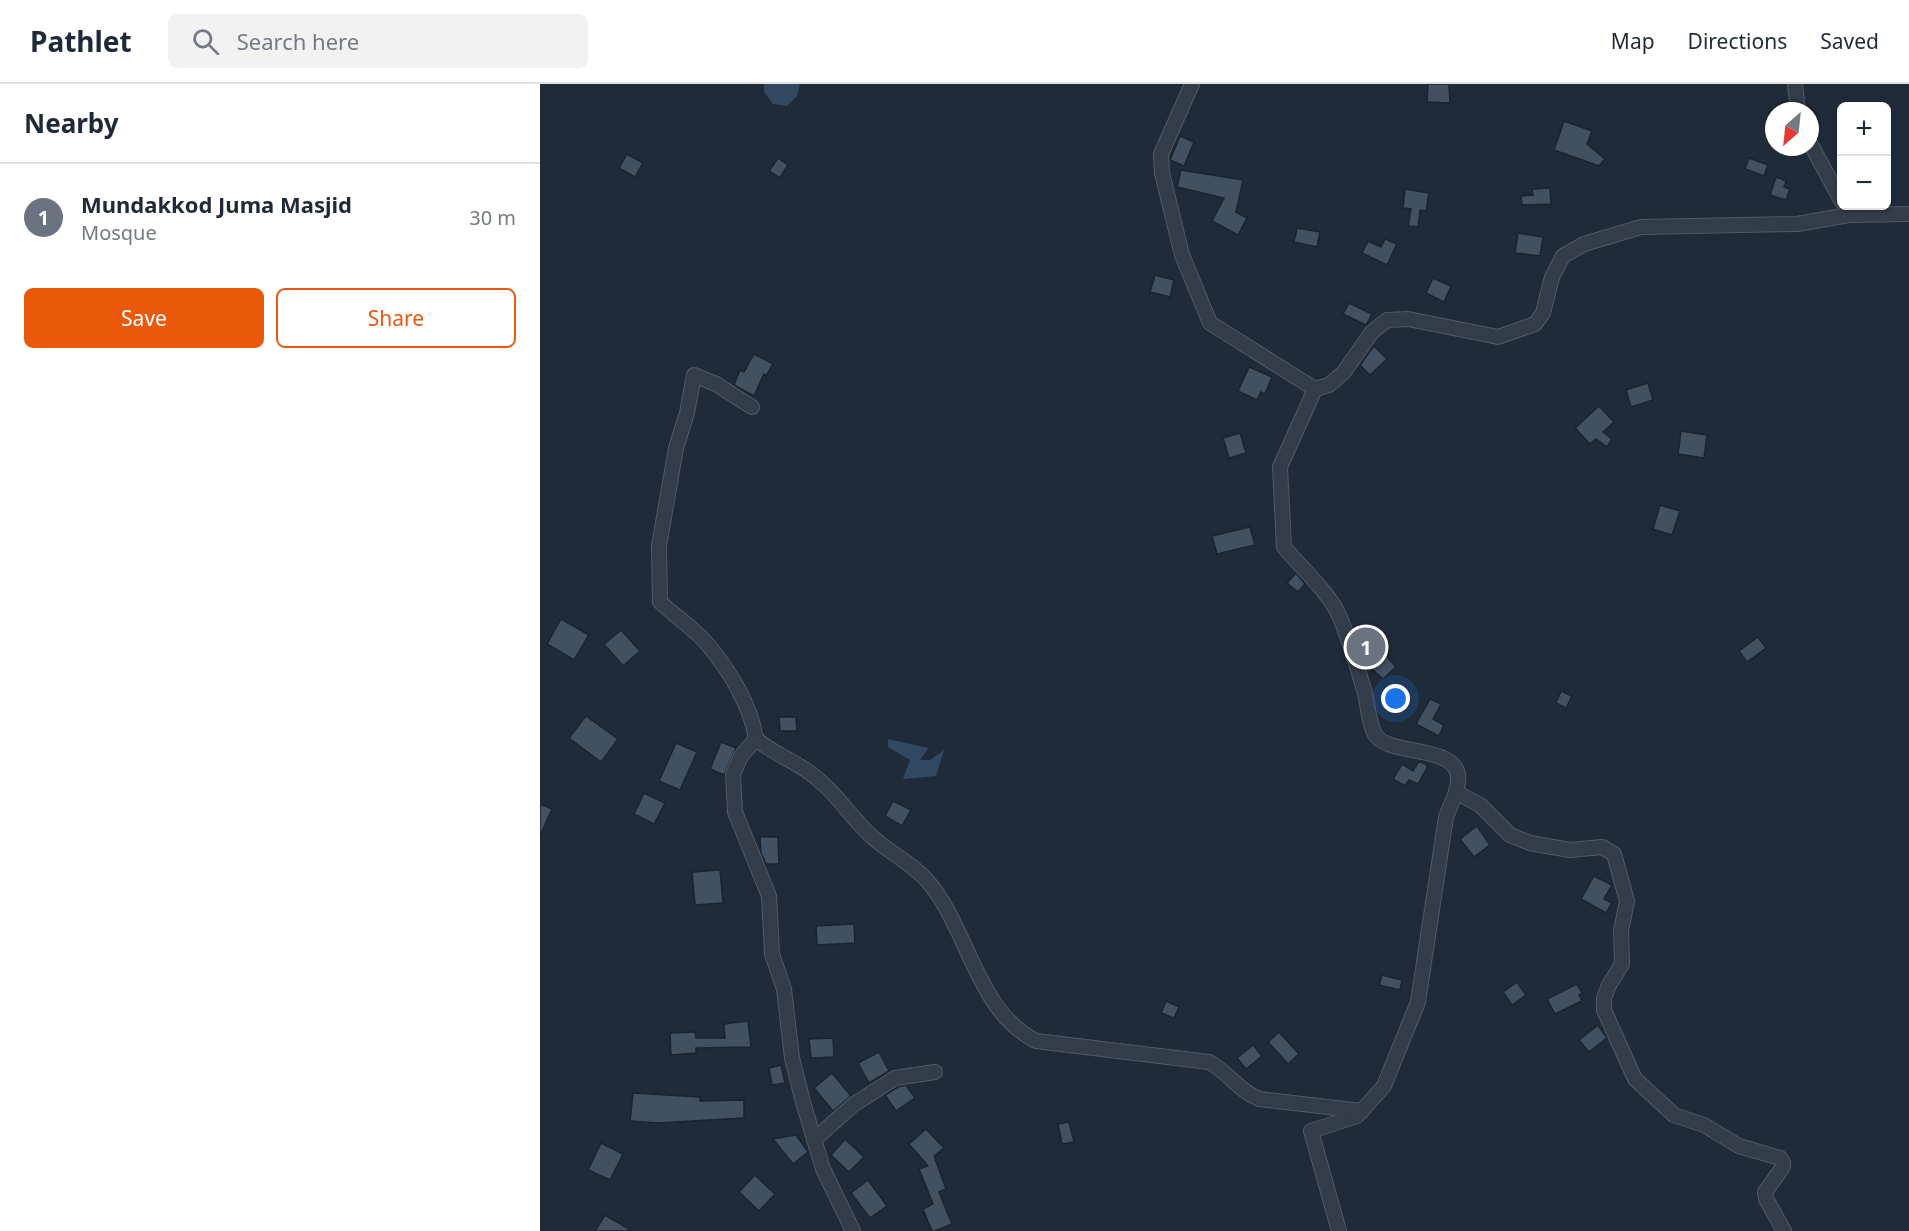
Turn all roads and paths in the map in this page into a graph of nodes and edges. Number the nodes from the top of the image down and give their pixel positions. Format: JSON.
{"nodes":[{"id":1,"x":1192,"y":84,"type":"edge"},
{"id":2,"x":1795,"y":84,"type":"edge"},
{"id":3,"x":1797,"y":102,"type":"edge"},
{"id":4,"x":1817,"y":156,"type":"edge"},
{"id":5,"x":1837,"y":192,"type":"edge"},
{"id":6,"x":1837,"y":210,"type":"edge"},
{"id":7,"x":1872,"y":210,"type":"edge"},
{"id":8,"x":1909,"y":214,"type":"edge"},
{"id":9,"x":1315,"y":389,"type":"junction"},
{"id":10,"x":752,"y":407,"type":"dead end"},
{"id":11,"x":756,"y":739,"type":"junction"},
{"id":12,"x":1456,"y":792,"type":"junction"},
{"id":13,"x":935,"y":1072,"type":"dead end"},
{"id":14,"x":1362,"y":1111,"type":"junction"},
{"id":15,"x":814,"y":1140,"type":"junction"},
{"id":16,"x":853,"y":1231,"type":"edge"},
{"id":17,"x":1339,"y":1231,"type":"edge"},
{"id":18,"x":1784,"y":1231,"type":"edge"}],
"edges":[{"from":1,"to":9,"type":"street"},
{"from":2,"to":3,"type":"street"},
{"from":4,"to":5,"type":"street"},
{"from":6,"to":9,"type":"street"},
{"from":7,"to":8,"type":"street"},
{"from":9,"to":12,"type":"street"},
{"from":10,"to":11,"type":"street"},
{"from":11,"to":14,"type":"street"},
{"from":11,"to":15,"type":"street"},
{"from":12,"to":14,"type":"street"},
{"from":12,"to":18,"type":"street"},
{"from":13,"to":15,"type":"street"},
{"from":14,"to":17,"type":"street"},
{"from":15,"to":16,"type":"street"}]}
